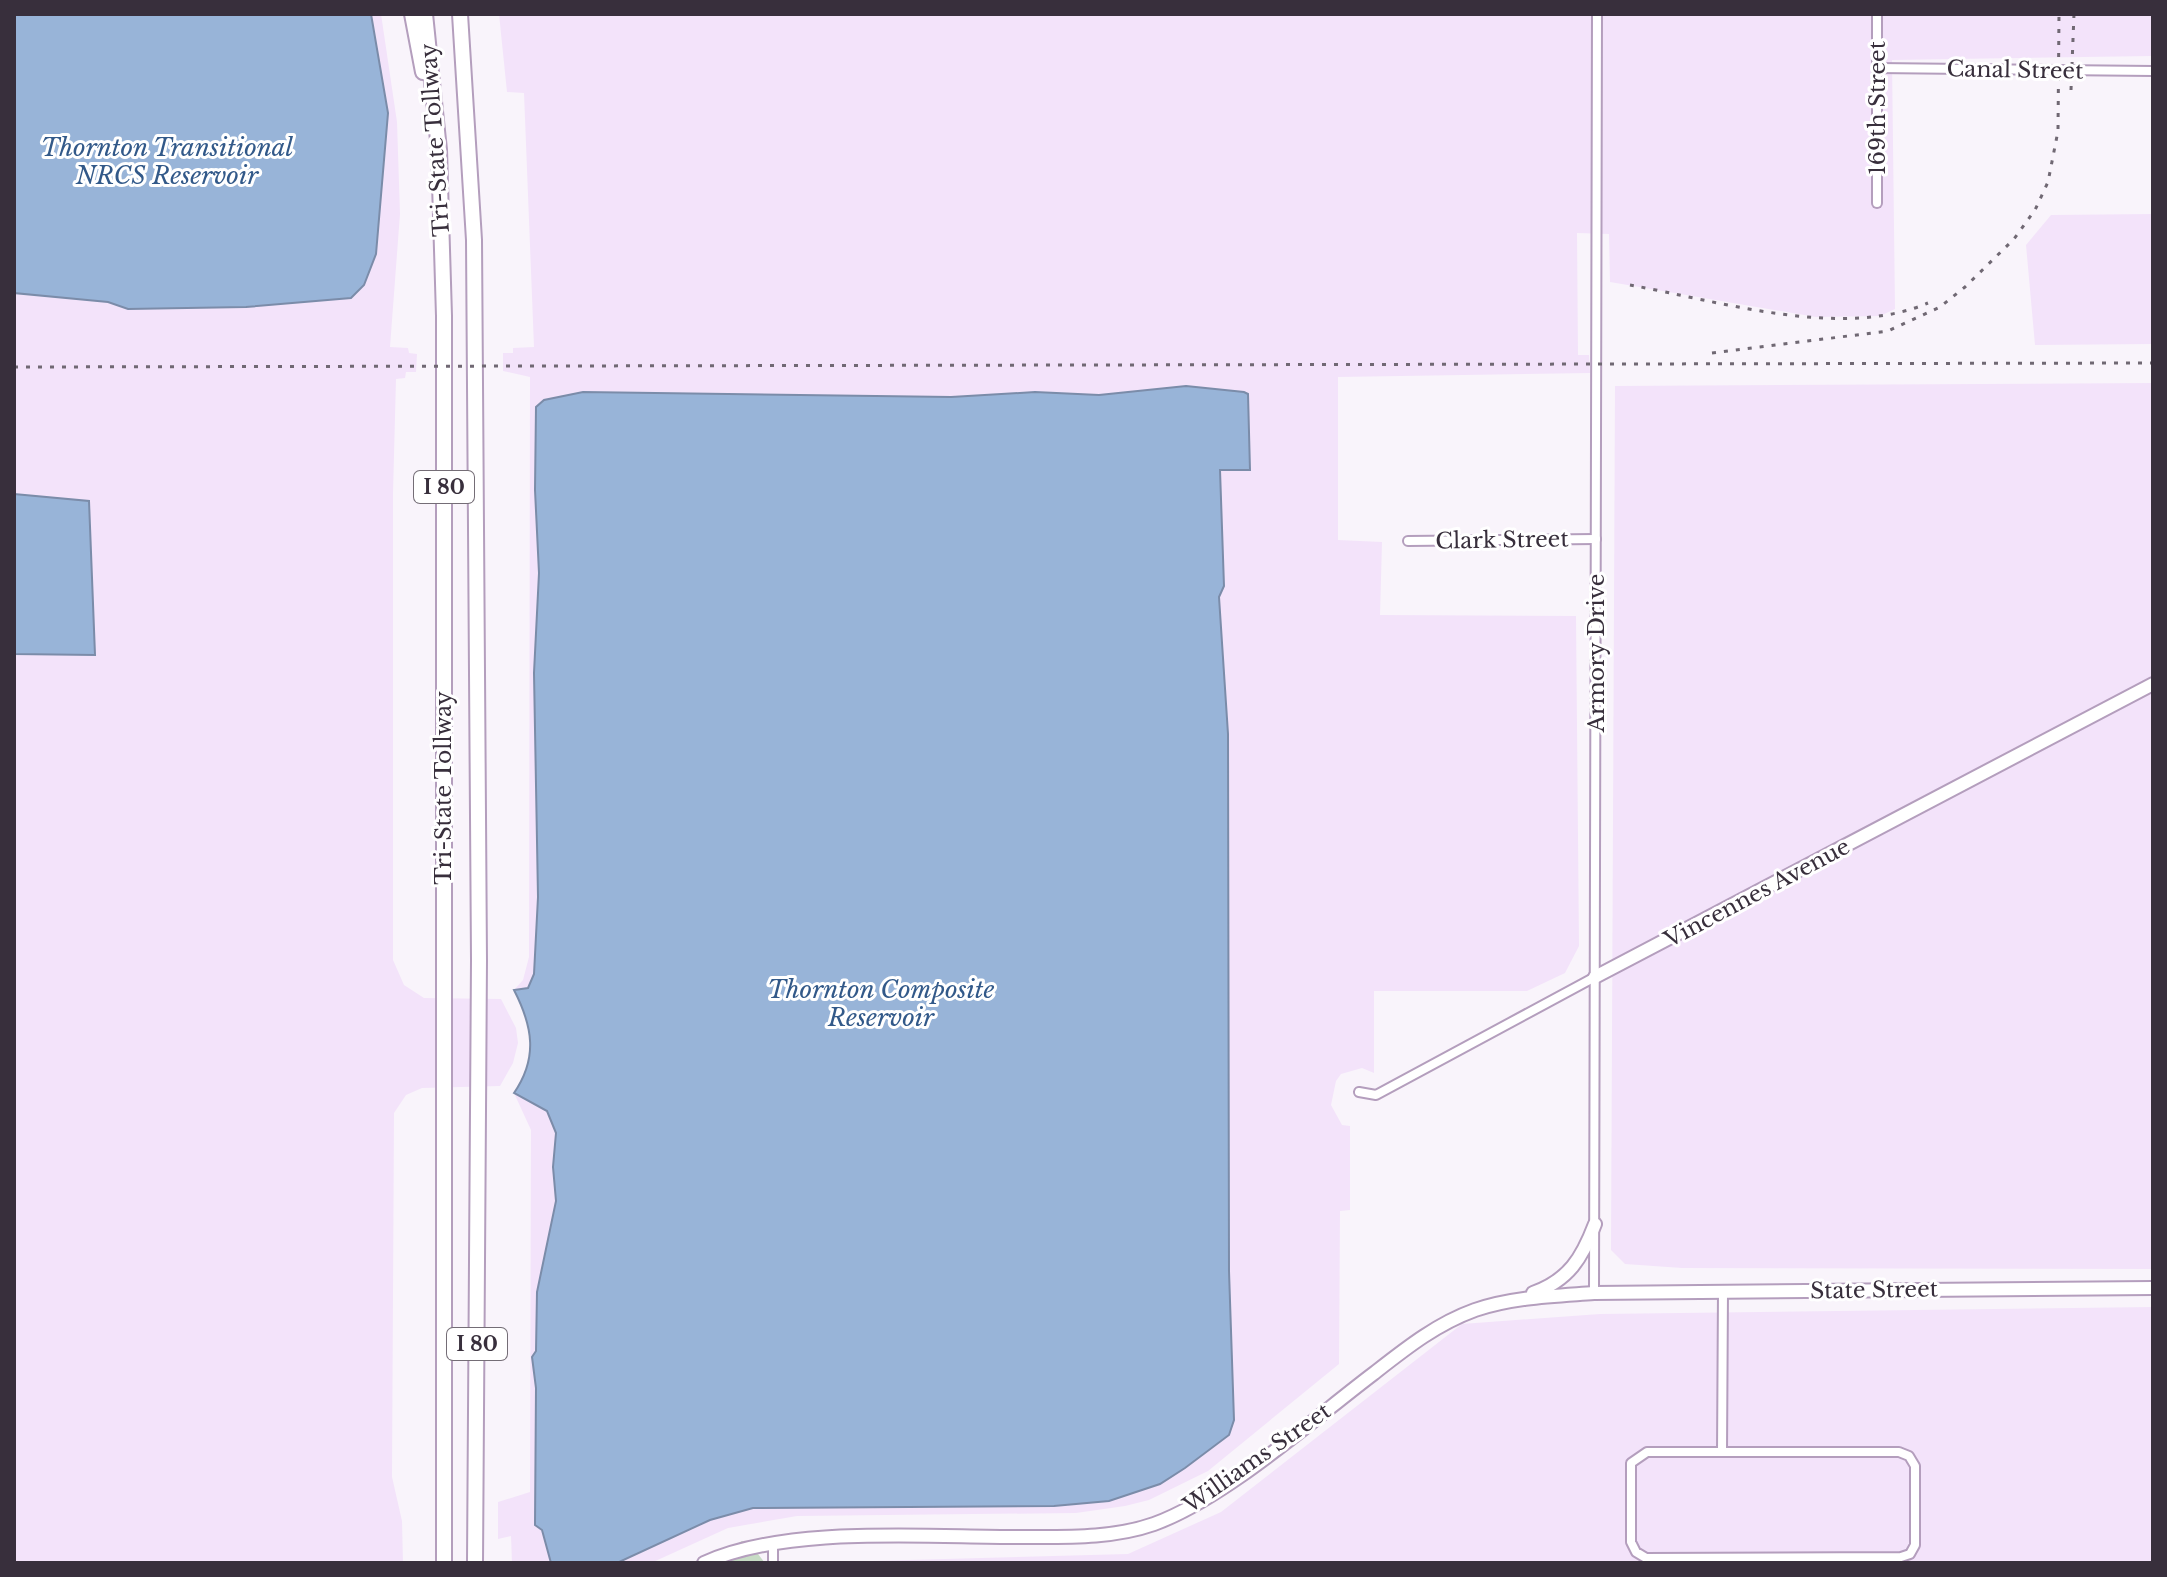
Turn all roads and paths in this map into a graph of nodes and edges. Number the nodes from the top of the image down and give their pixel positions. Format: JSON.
{"nodes":[{"id":1,"x":412,"y":14,"type":"edge"},
{"id":2,"x":425,"y":14,"type":"edge"},
{"id":3,"x":460,"y":14,"type":"edge"},
{"id":4,"x":1597,"y":14,"type":"edge"},
{"id":5,"x":1877,"y":14,"type":"edge"},
{"id":6,"x":1877,"y":68,"type":"junction"},
{"id":7,"x":2153,"y":71,"type":"edge"},
{"id":8,"x":439,"y":150,"type":"junction"},
{"id":9,"x":1877,"y":203,"type":"dead end"},
{"id":10,"x":1596,"y":539,"type":"junction"},
{"id":11,"x":1408,"y":541,"type":"dead end"},
{"id":12,"x":2153,"y":684,"type":"edge"},
{"id":13,"x":1595,"y":977,"type":"junction"},
{"id":14,"x":1359,"y":1092,"type":"dead end"},
{"id":15,"x":1595,"y":1224,"type":"junction"},
{"id":16,"x":2153,"y":1288,"type":"edge"},
{"id":17,"x":1723,"y":1291,"type":"junction"},
{"id":18,"x":1594,"y":1293,"type":"junction"},
{"id":19,"x":1517,"y":1299,"type":"junction"},
{"id":20,"x":1722,"y":1452,"type":"junction"},
{"id":21,"x":773,"y":1542,"type":"junction"},
{"id":22,"x":444,"y":1563,"type":"edge"},
{"id":23,"x":475,"y":1563,"type":"edge"},
{"id":24,"x":704,"y":1563,"type":"edge"},
{"id":25,"x":773,"y":1563,"type":"edge"}],
"edges":[{"from":1,"to":8,"type":"highway"},
{"from":2,"to":8,"type":"highway","name":"Tri-State Tollway","number":"I 80"},
{"from":3,"to":23,"type":"highway","name":"Tri-State Tollway","number":"I 80"},
{"from":4,"to":10,"type":"street","name":"Armory Drive"},
{"from":5,"to":6,"type":"street","name":"169th Street"},
{"from":6,"to":7,"type":"street","name":"Canal Street"},
{"from":6,"to":9,"type":"street","name":"169th Street"},
{"from":8,"to":22,"type":"highway","name":"Tri-State Tollway","number":"I 80"},
{"from":10,"to":11,"type":"street","name":"Clark Street"},
{"from":10,"to":13,"type":"street","name":"Armory Drive"},
{"from":12,"to":13,"type":"street","name":"Vincennes Avenue"},
{"from":13,"to":14,"type":"street","name":"Vincennes Avenue"},
{"from":13,"to":15,"type":"street","name":"Armory Drive"},
{"from":15,"to":18,"type":"street","name":"Armory Drive"},
{"from":15,"to":19,"type":"street"},
{"from":16,"to":17,"type":"street","name":"State Street"},
{"from":17,"to":18,"type":"street","name":"State Street"},
{"from":17,"to":20,"type":"street"},
{"from":18,"to":19,"type":"street","name":"Williams Street"},
{"from":19,"to":21,"type":"street","name":"Williams Street"},
{"from":20,"to":20,"type":"street"},
{"from":21,"to":24,"type":"street","name":"Williams Street"},
{"from":21,"to":25,"type":"street"}]}
